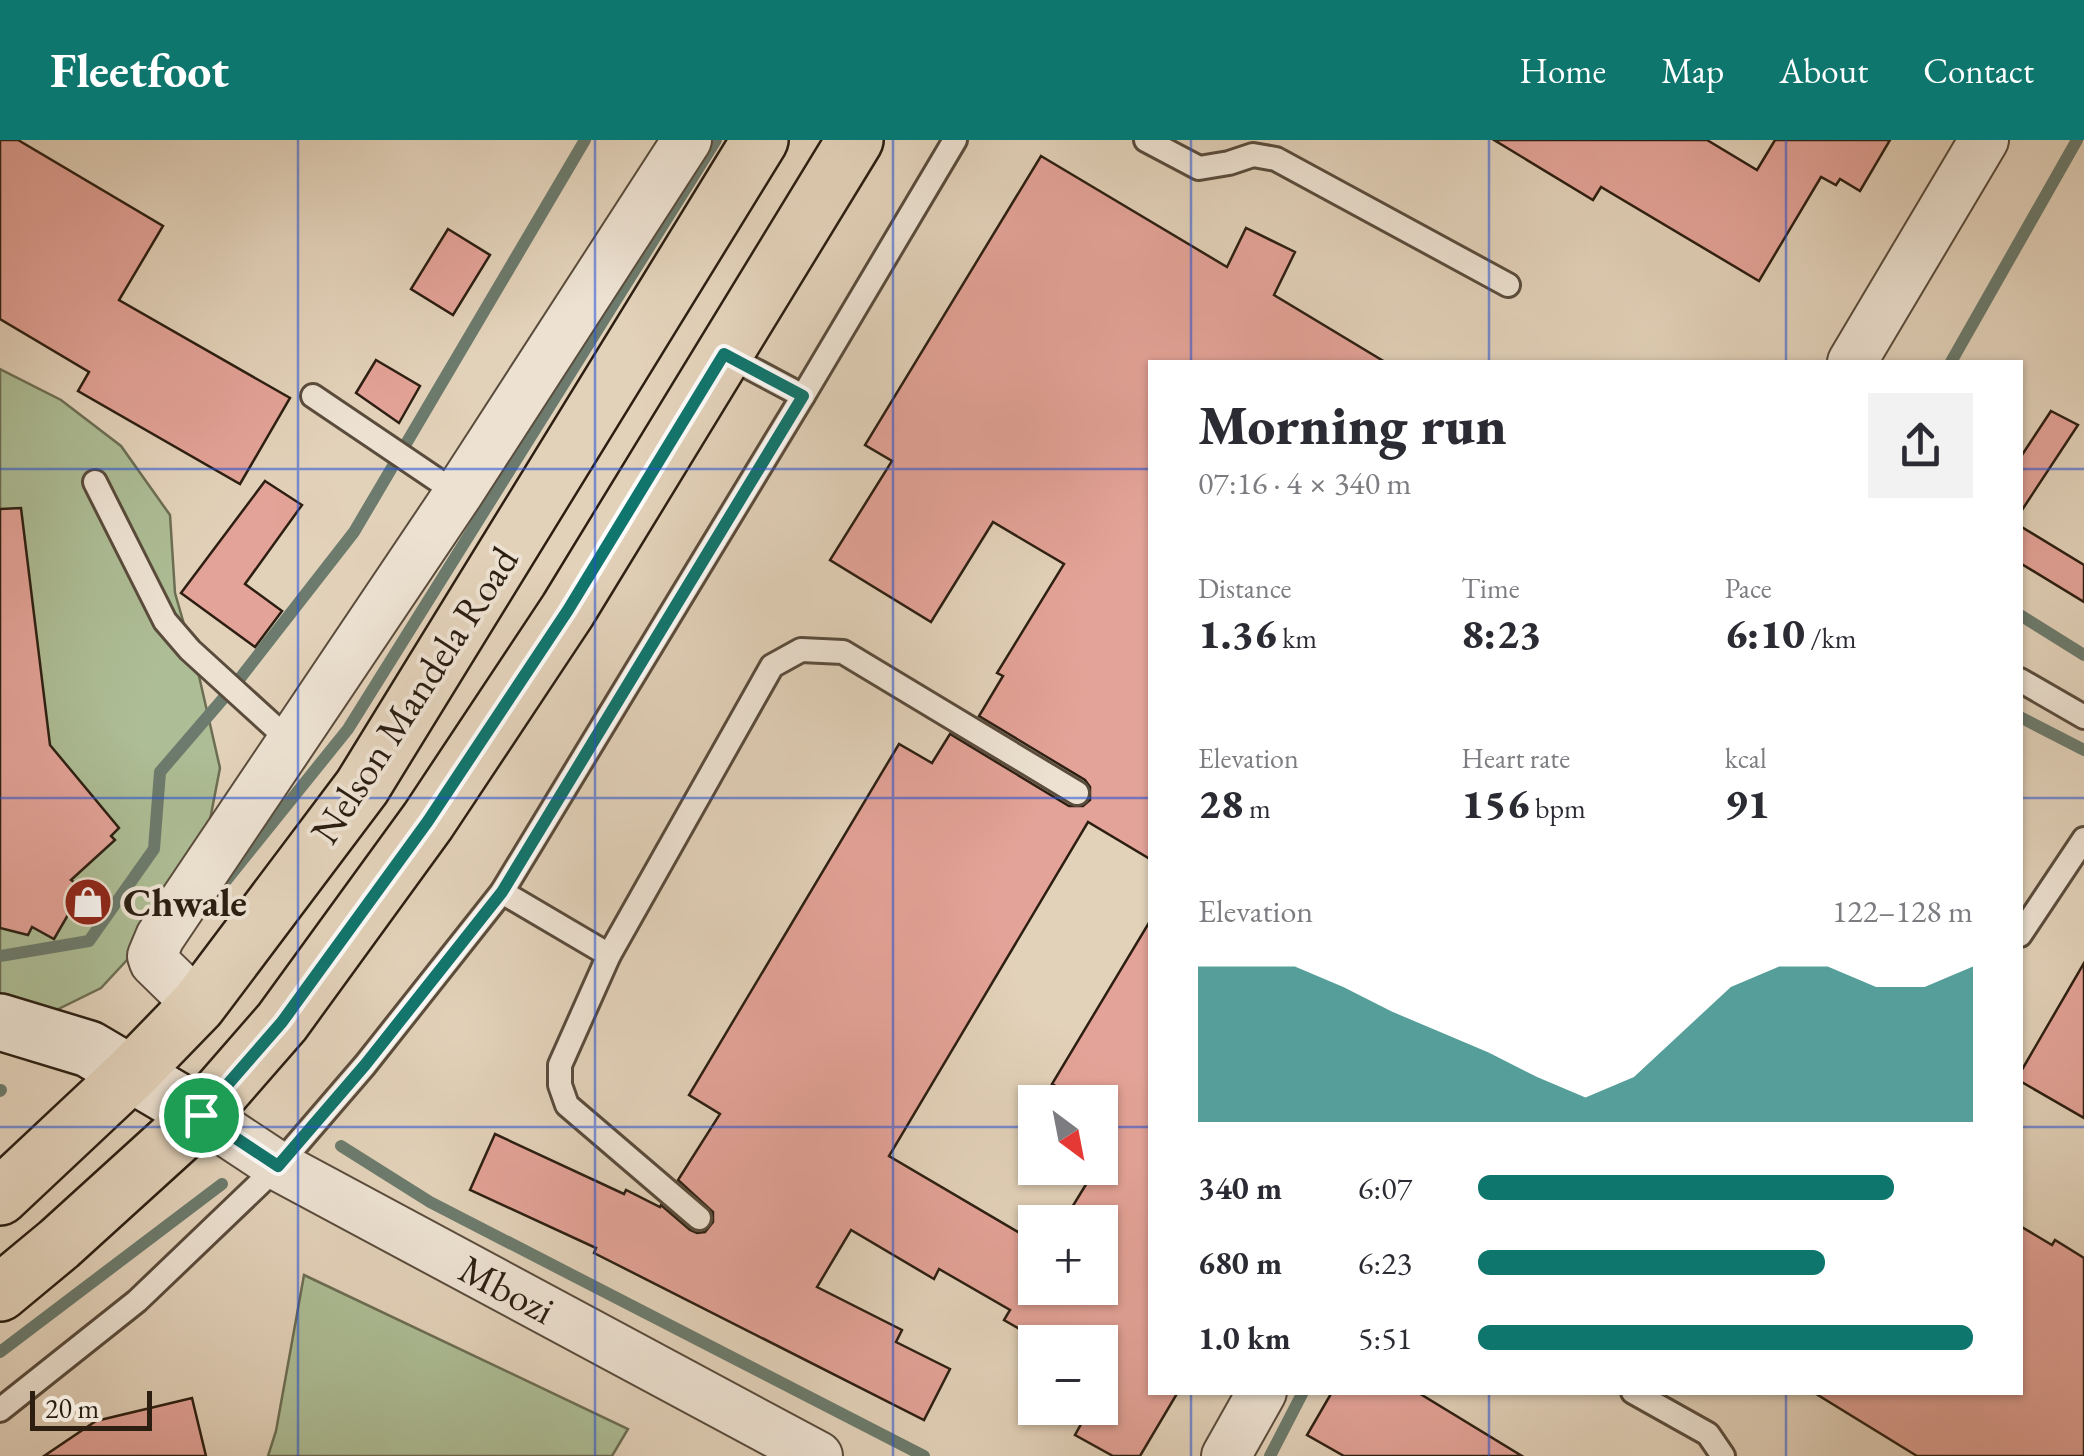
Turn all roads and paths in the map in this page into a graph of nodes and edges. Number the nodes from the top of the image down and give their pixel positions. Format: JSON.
{"nodes":[{"id":1,"x":686,"y":140,"type":"edge"},
{"id":2,"x":760,"y":140,"type":"edge"},
{"id":3,"x":855,"y":140,"type":"edge"},
{"id":4,"x":955,"y":140,"type":"edge"},
{"id":5,"x":1146,"y":140,"type":"edge"},
{"id":6,"x":1984,"y":140,"type":"edge"},
{"id":7,"x":1508,"y":285,"type":"dead end"},
{"id":8,"x":724,"y":354,"type":"junction"},
{"id":9,"x":1853,"y":360,"type":"edge"},
{"id":10,"x":313,"y":396,"type":"dead end"},
{"id":11,"x":803,"y":396,"type":"junction"},
{"id":12,"x":95,"y":482,"type":"dead end"},
{"id":13,"x":458,"y":494,"type":"junction"},
{"id":14,"x":2023,"y":682,"type":"edge"},
{"id":15,"x":2084,"y":717,"type":"edge"},
{"id":16,"x":291,"y":742,"type":"junction"},
{"id":17,"x":1077,"y":793,"type":"dead end"},
{"id":18,"x":2084,"y":839,"type":"edge"},
{"id":19,"x":502,"y":892,"type":"junction"},
{"id":20,"x":2023,"y":930,"type":"edge"},
{"id":21,"x":609,"y":955,"type":"junction"},
{"id":22,"x":198,"y":1005,"type":"junction"},
{"id":23,"x":0,"y":1022,"type":"edge"},
{"id":24,"x":132,"y":1073,"type":"junction"},
{"id":25,"x":201,"y":1115,"type":"junction"},
{"id":26,"x":278,"y":1166,"type":"junction"},
{"id":27,"x":0,"y":1197,"type":"edge"},
{"id":28,"x":699,"y":1218,"type":"dead end"},
{"id":29,"x":0,"y":1294,"type":"edge"},
{"id":30,"x":1260,"y":1395,"type":"edge"},
{"id":31,"x":1638,"y":1395,"type":"edge"},
{"id":32,"x":0,"y":1410,"type":"edge"},
{"id":33,"x":818,"y":1456,"type":"edge"},
{"id":34,"x":1226,"y":1456,"type":"edge"},
{"id":35,"x":1723,"y":1456,"type":"edge"}],
"edges":[{"from":1,"to":13,"type":"street"},
{"from":2,"to":22,"type":"main road","name":"Nelson Mandela Road"},
{"from":3,"to":8,"type":"main road","name":"Nelson Mandela Road"},
{"from":4,"to":11,"type":"lane"},
{"from":5,"to":7,"type":"lane"},
{"from":6,"to":9,"type":"street"},
{"from":8,"to":11,"type":"lane"},
{"from":8,"to":25,"type":"main road","name":"Nelson Mandela Road"},
{"from":10,"to":13,"type":"lane"},
{"from":11,"to":19,"type":"lane"},
{"from":12,"to":16,"type":"lane"},
{"from":13,"to":16,"type":"street"},
{"from":14,"to":15,"type":"lane"},
{"from":16,"to":22,"type":"street"},
{"from":17,"to":21,"type":"lane"},
{"from":18,"to":20,"type":"lane"},
{"from":19,"to":21,"type":"lane"},
{"from":19,"to":26,"type":"lane"},
{"from":21,"to":28,"type":"lane"},
{"from":22,"to":24,"type":"main road","name":"Nelson Mandela Road"},
{"from":23,"to":24,"type":"street"},
{"from":24,"to":25,"type":"street"},
{"from":24,"to":27,"type":"main road","name":"Nelson Mandela Road"},
{"from":25,"to":26,"type":"street","name":"Mbozi"},
{"from":25,"to":29,"type":"main road","name":"Nelson Mandela Road"},
{"from":26,"to":32,"type":"lane"},
{"from":26,"to":33,"type":"street","name":"Mbozi"},
{"from":30,"to":34,"type":"street"},
{"from":31,"to":35,"type":"lane"}]}
